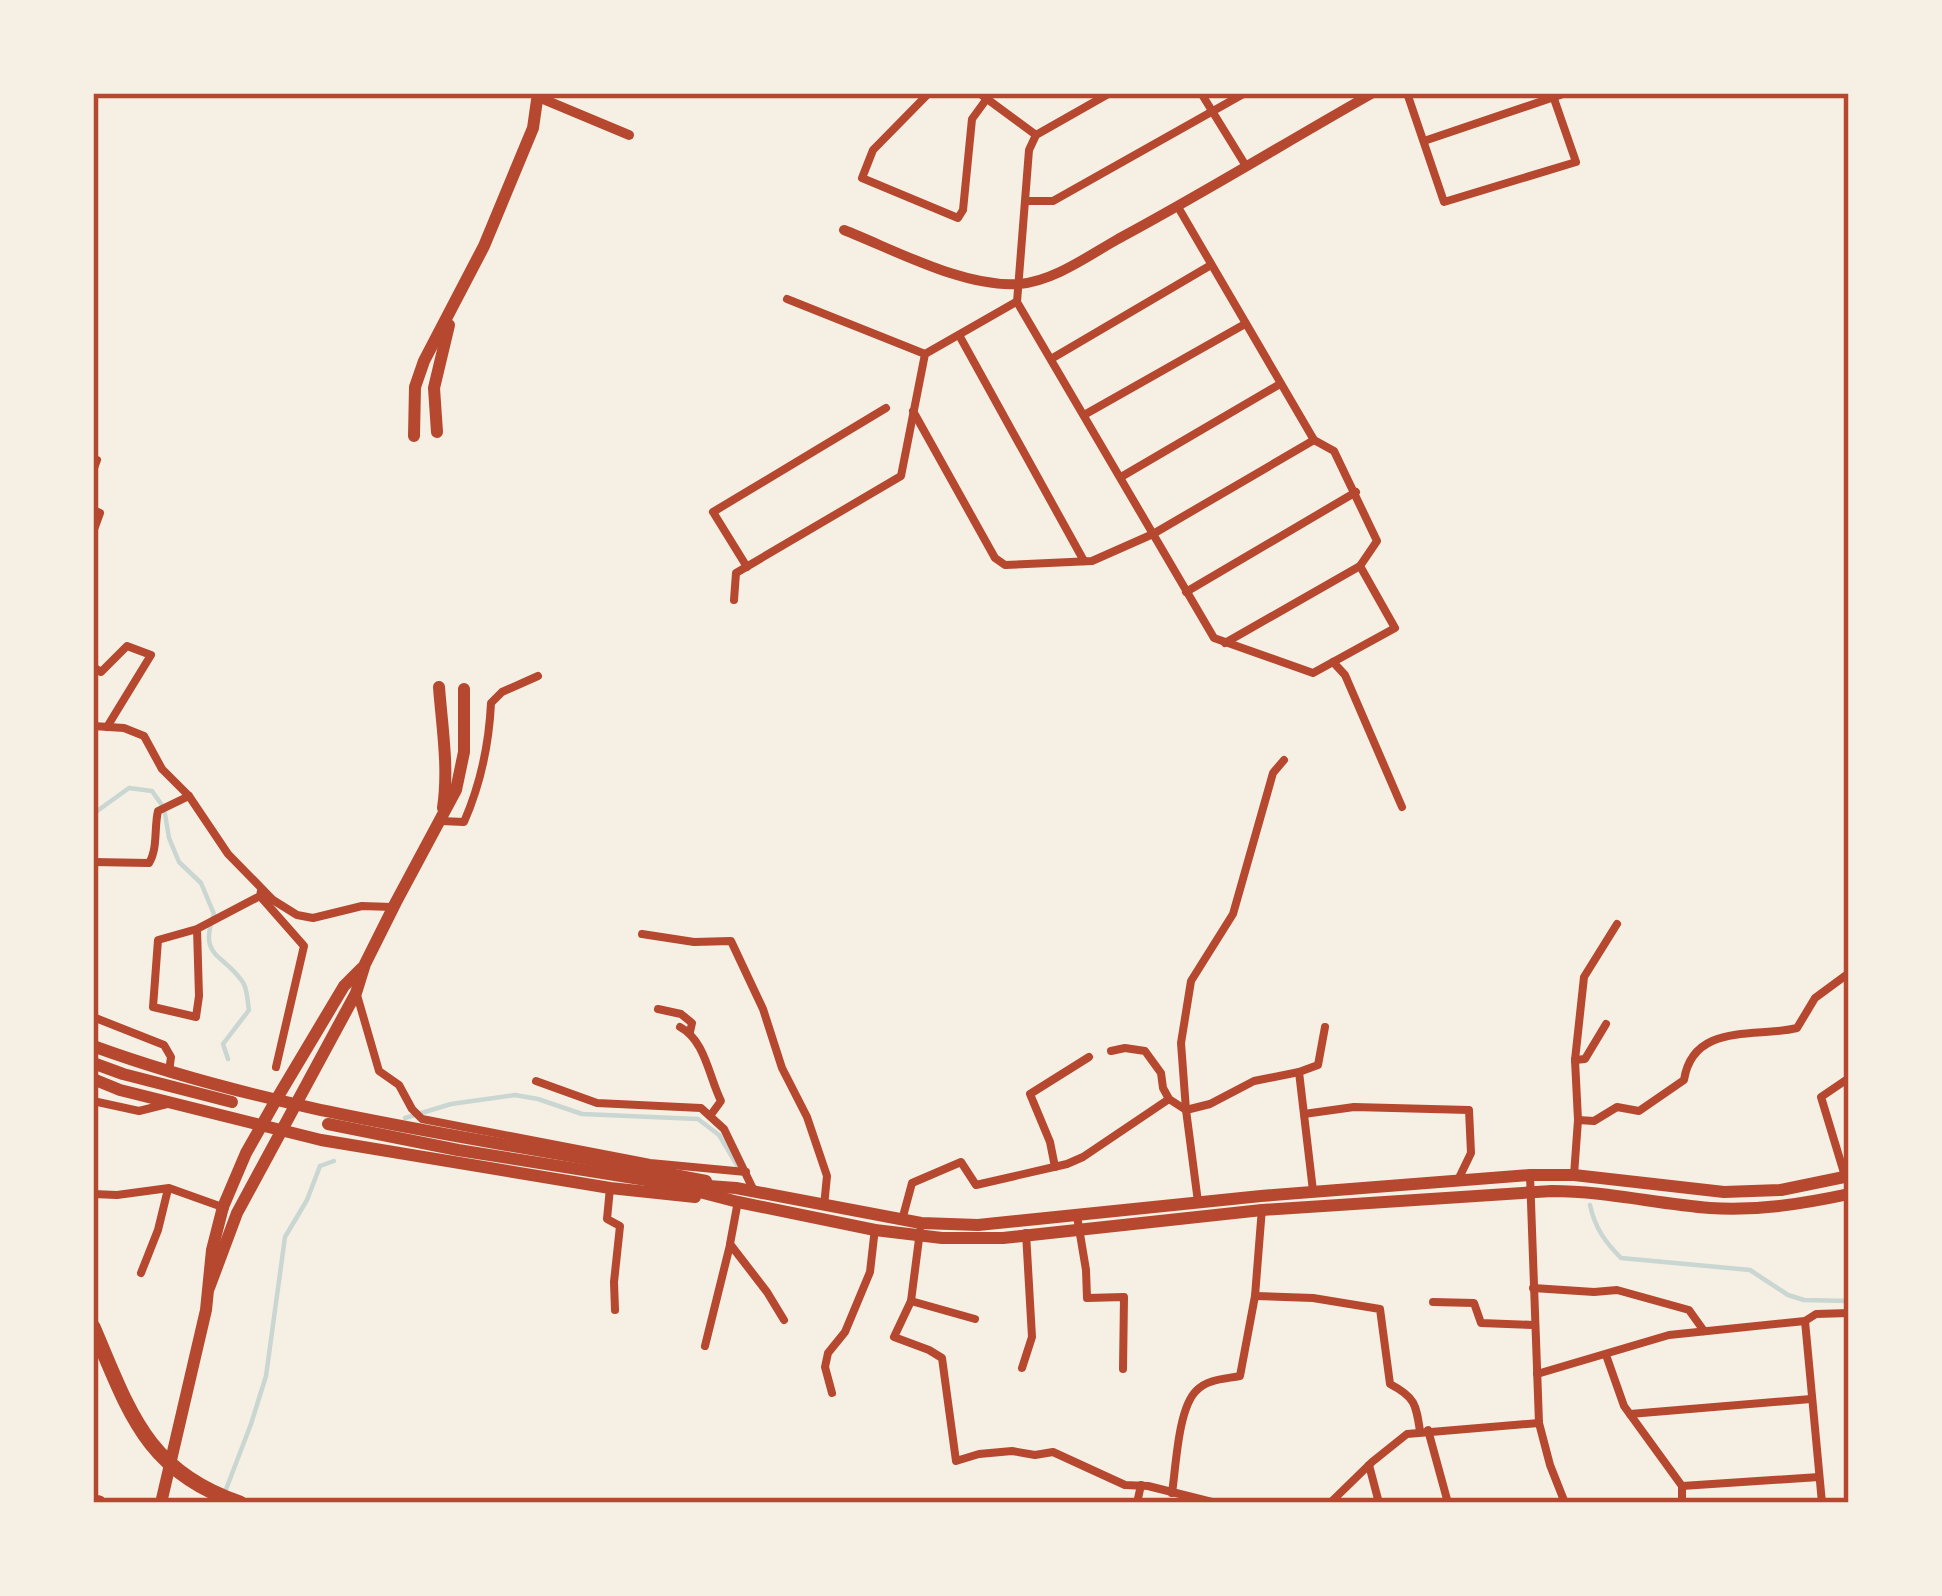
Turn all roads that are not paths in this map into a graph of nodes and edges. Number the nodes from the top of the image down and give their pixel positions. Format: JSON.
{"nodes":[{"id":1,"x":929,"y":93,"type":"edge"},
{"id":2,"x":1110,"y":93,"type":"edge"},
{"id":3,"x":1202,"y":93,"type":"edge"},
{"id":4,"x":1245,"y":93,"type":"edge"},
{"id":5,"x":1373,"y":93,"type":"edge"},
{"id":6,"x":1407,"y":93,"type":"edge"},
{"id":7,"x":1566,"y":93,"type":"edge"},
{"id":8,"x":538,"y":95,"type":"edge"},
{"id":9,"x":985,"y":95,"type":"edge"},
{"id":10,"x":1553,"y":95,"type":"edge"},
{"id":11,"x":1213,"y":111,"type":"junction"},
{"id":12,"x":628,"y":135,"type":"dead end"},
{"id":13,"x":1036,"y":135,"type":"junction"},
{"id":14,"x":1424,"y":141,"type":"junction"},
{"id":15,"x":1246,"y":166,"type":"junction"},
{"id":16,"x":1026,"y":201,"type":"junction"},
{"id":17,"x":1178,"y":207,"type":"junction"},
{"id":18,"x":844,"y":230,"type":"dead end"},
{"id":19,"x":1210,"y":265,"type":"junction"},
{"id":20,"x":1017,"y":284,"type":"junction"},
{"id":21,"x":461,"y":290,"type":"junction"},
{"id":22,"x":787,"y":299,"type":"dead end"},
{"id":23,"x":1016,"y":302,"type":"junction"},
{"id":24,"x":1245,"y":324,"type":"junction"},
{"id":25,"x":959,"y":335,"type":"junction"},
{"id":26,"x":925,"y":354,"type":"junction"},
{"id":27,"x":1051,"y":359,"type":"junction"},
{"id":28,"x":1281,"y":383,"type":"junction"},
{"id":29,"x":415,"y":387,"type":"junction"},
{"id":30,"x":434,"y":388,"type":"junction"},
{"id":31,"x":886,"y":408,"type":"dead end"},
{"id":32,"x":913,"y":411,"type":"junction"},
{"id":33,"x":1084,"y":415,"type":"junction"},
{"id":34,"x":437,"y":432,"type":"dead end"},
{"id":35,"x":414,"y":436,"type":"dead end"},
{"id":36,"x":1314,"y":440,"type":"junction"},
{"id":37,"x":97,"y":460,"type":"dead end"},
{"id":38,"x":93,"y":471,"type":"edge"},
{"id":39,"x":1121,"y":477,"type":"junction"},
{"id":40,"x":1356,"y":492,"type":"junction"},
{"id":41,"x":93,"y":510,"type":"edge"},
{"id":42,"x":93,"y":532,"type":"edge"},
{"id":43,"x":1153,"y":534,"type":"junction"},
{"id":44,"x":1084,"y":561,"type":"junction"},
{"id":45,"x":1360,"y":566,"type":"junction"},
{"id":46,"x":747,"y":567,"type":"junction"},
{"id":47,"x":1186,"y":592,"type":"junction"},
{"id":48,"x":734,"y":600,"type":"dead end"},
{"id":49,"x":1224,"y":644,"type":"junction"},
{"id":50,"x":1333,"y":662,"type":"junction"},
{"id":51,"x":93,"y":667,"type":"edge"},
{"id":52,"x":538,"y":676,"type":"dead end"},
{"id":53,"x":439,"y":687,"type":"dead end"},
{"id":54,"x":464,"y":689,"type":"dead end"},
{"id":55,"x":93,"y":726,"type":"edge"},
{"id":56,"x":106,"y":727,"type":"junction"},
{"id":57,"x":1285,"y":760,"type":"dead end"},
{"id":58,"x":189,"y":796,"type":"junction"},
{"id":59,"x":1402,"y":807,"type":"dead end"},
{"id":60,"x":441,"y":821,"type":"junction"},
{"id":61,"x":93,"y":862,"type":"edge"},
{"id":62,"x":261,"y":892,"type":"junction"},
{"id":63,"x":393,"y":907,"type":"junction"},
{"id":64,"x":1617,"y":924,"type":"dead end"},
{"id":65,"x":197,"y":928,"type":"junction"},
{"id":66,"x":642,"y":934,"type":"dead end"},
{"id":67,"x":365,"y":964,"type":"junction"},
{"id":68,"x":1849,"y":973,"type":"edge"},
{"id":69,"x":356,"y":993,"type":"junction"},
{"id":70,"x":658,"y":1010,"type":"dead end"},
{"id":71,"x":93,"y":1017,"type":"edge"},
{"id":72,"x":1606,"y":1024,"type":"dead end"},
{"id":73,"x":680,"y":1027,"type":"dead end"},
{"id":74,"x":1324,"y":1028,"type":"dead end"},
{"id":75,"x":691,"y":1032,"type":"junction"},
{"id":76,"x":93,"y":1046,"type":"edge"},
{"id":77,"x":1111,"y":1051,"type":"dead end"},
{"id":78,"x":1089,"y":1058,"type":"dead end"},
{"id":79,"x":1575,"y":1060,"type":"junction"},
{"id":80,"x":93,"y":1063,"type":"edge"},
{"id":81,"x":276,"y":1067,"type":"dead end"},
{"id":82,"x":169,"y":1072,"type":"junction"},
{"id":83,"x":1298,"y":1072,"type":"junction"},
{"id":84,"x":93,"y":1078,"type":"edge"},
{"id":85,"x":1849,"y":1078,"type":"edge"},
{"id":86,"x":536,"y":1081,"type":"dead end"},
{"id":87,"x":1169,"y":1099,"type":"junction"},
{"id":88,"x":276,"y":1100,"type":"junction"},
{"id":89,"x":93,"y":1101,"type":"edge"},
{"id":90,"x":232,"y":1102,"type":"dead end"},
{"id":91,"x":169,"y":1103,"type":"junction"},
{"id":92,"x":294,"y":1104,"type":"junction"},
{"id":93,"x":1186,"y":1110,"type":"junction"},
{"id":94,"x":1304,"y":1114,"type":"junction"},
{"id":95,"x":710,"y":1116,"type":"junction"},
{"id":96,"x":1578,"y":1120,"type":"junction"},
{"id":97,"x":328,"y":1124,"type":"dead end"},
{"id":98,"x":261,"y":1126,"type":"junction"},
{"id":99,"x":280,"y":1131,"type":"junction"},
{"id":100,"x":1055,"y":1167,"type":"junction"},
{"id":101,"x":746,"y":1172,"type":"junction"},
{"id":102,"x":1530,"y":1175,"type":"junction"},
{"id":103,"x":1574,"y":1175,"type":"junction"},
{"id":104,"x":1458,"y":1180,"type":"junction"},
{"id":105,"x":1848,"y":1185,"type":"edge"},
{"id":106,"x":169,"y":1188,"type":"junction"},
{"id":107,"x":610,"y":1188,"type":"junction"},
{"id":108,"x":755,"y":1192,"type":"junction"},
{"id":109,"x":1313,"y":1192,"type":"junction"},
{"id":110,"x":1530,"y":1192,"type":"junction"},
{"id":111,"x":93,"y":1194,"type":"edge"},
{"id":112,"x":737,"y":1195,"type":"junction"},
{"id":113,"x":1198,"y":1202,"type":"junction"},
{"id":114,"x":1262,"y":1203,"type":"junction"},
{"id":115,"x":824,"y":1206,"type":"junction"},
{"id":116,"x":230,"y":1210,"type":"junction"},
{"id":117,"x":902,"y":1220,"type":"junction"},
{"id":118,"x":1078,"y":1222,"type":"junction"},
{"id":119,"x":876,"y":1223,"type":"junction"},
{"id":120,"x":1026,"y":1228,"type":"junction"},
{"id":121,"x":920,"y":1230,"type":"junction"},
{"id":122,"x":730,"y":1244,"type":"junction"},
{"id":123,"x":141,"y":1273,"type":"dead end"},
{"id":124,"x":1533,"y":1288,"type":"junction"},
{"id":125,"x":1255,"y":1296,"type":"junction"},
{"id":126,"x":911,"y":1301,"type":"junction"},
{"id":127,"x":1433,"y":1302,"type":"dead end"},
{"id":128,"x":615,"y":1310,"type":"dead end"},
{"id":129,"x":1849,"y":1313,"type":"edge"},
{"id":130,"x":975,"y":1319,"type":"dead end"},
{"id":131,"x":784,"y":1320,"type":"dead end"},
{"id":132,"x":1805,"y":1322,"type":"junction"},
{"id":133,"x":1534,"y":1324,"type":"junction"},
{"id":134,"x":93,"y":1327,"type":"edge"},
{"id":135,"x":1705,"y":1331,"type":"junction"},
{"id":136,"x":705,"y":1346,"type":"dead end"},
{"id":137,"x":1606,"y":1355,"type":"junction"},
{"id":138,"x":1022,"y":1368,"type":"dead end"},
{"id":139,"x":1123,"y":1369,"type":"dead end"},
{"id":140,"x":1537,"y":1374,"type":"junction"},
{"id":141,"x":832,"y":1393,"type":"dead end"},
{"id":142,"x":1811,"y":1399,"type":"junction"},
{"id":143,"x":1630,"y":1414,"type":"junction"},
{"id":144,"x":1539,"y":1423,"type":"junction"},
{"id":145,"x":1424,"y":1430,"type":"junction"},
{"id":146,"x":1369,"y":1466,"type":"junction"},
{"id":147,"x":1819,"y":1477,"type":"junction"},
{"id":148,"x":1141,"y":1485,"type":"junction"},
{"id":149,"x":1682,"y":1486,"type":"junction"},
{"id":150,"x":1172,"y":1492,"type":"junction"},
{"id":151,"x":161,"y":1503,"type":"edge"},
{"id":152,"x":240,"y":1503,"type":"edge"},
{"id":153,"x":1137,"y":1503,"type":"edge"},
{"id":154,"x":1216,"y":1503,"type":"edge"},
{"id":155,"x":1330,"y":1503,"type":"edge"},
{"id":156,"x":1379,"y":1503,"type":"edge"},
{"id":157,"x":1448,"y":1503,"type":"edge"},
{"id":158,"x":1565,"y":1503,"type":"edge"},
{"id":159,"x":1682,"y":1503,"type":"edge"},
{"id":160,"x":1822,"y":1503,"type":"edge"}],
"edges":[{"from":1,"to":9,"type":"street"},
{"from":2,"to":13,"type":"street"},
{"from":3,"to":11,"type":"street"},
{"from":4,"to":11,"type":"street"},
{"from":5,"to":15,"type":"street"},
{"from":6,"to":14,"type":"street"},
{"from":7,"to":10,"type":"street"},
{"from":8,"to":12,"type":"street"},
{"from":8,"to":21,"type":"main road"},
{"from":9,"to":13,"type":"street"},
{"from":10,"to":14,"type":"street"},
{"from":10,"to":14,"type":"street"},
{"from":11,"to":15,"type":"street"},
{"from":11,"to":16,"type":"street"},
{"from":13,"to":16,"type":"street"},
{"from":15,"to":17,"type":"street"},
{"from":16,"to":20,"type":"street"},
{"from":17,"to":19,"type":"street"},
{"from":17,"to":20,"type":"street"},
{"from":18,"to":20,"type":"street"},
{"from":19,"to":24,"type":"street"},
{"from":19,"to":27,"type":"street"},
{"from":20,"to":23,"type":"street"},
{"from":21,"to":29,"type":"main road"},
{"from":21,"to":30,"type":"main road"},
{"from":22,"to":26,"type":"street"},
{"from":23,"to":25,"type":"street"},
{"from":23,"to":27,"type":"street"},
{"from":24,"to":28,"type":"street"},
{"from":24,"to":33,"type":"street"},
{"from":25,"to":26,"type":"street"},
{"from":25,"to":44,"type":"street"},
{"from":26,"to":32,"type":"street"},
{"from":27,"to":33,"type":"street"},
{"from":28,"to":36,"type":"street"},
{"from":28,"to":39,"type":"street"},
{"from":29,"to":30,"type":"main road"},
{"from":29,"to":35,"type":"main road"},
{"from":30,"to":34,"type":"main road"},
{"from":31,"to":46,"type":"street"},
{"from":32,"to":44,"type":"street"},
{"from":32,"to":46,"type":"street"},
{"from":33,"to":39,"type":"street"},
{"from":36,"to":40,"type":"street"},
{"from":36,"to":43,"type":"street"},
{"from":37,"to":38,"type":"street"},
{"from":39,"to":43,"type":"street"},
{"from":40,"to":45,"type":"street"},
{"from":40,"to":47,"type":"street"},
{"from":41,"to":42,"type":"street"},
{"from":43,"to":44,"type":"street"},
{"from":43,"to":47,"type":"street"},
{"from":45,"to":49,"type":"street"},
{"from":45,"to":50,"type":"street"},
{"from":46,"to":48,"type":"street"},
{"from":47,"to":49,"type":"street"},
{"from":49,"to":50,"type":"street"},
{"from":50,"to":59,"type":"street"},
{"from":51,"to":56,"type":"street"},
{"from":52,"to":60,"type":"street"},
{"from":53,"to":60,"type":"main road"},
{"from":54,"to":60,"type":"main road"},
{"from":55,"to":56,"type":"street"},
{"from":56,"to":58,"type":"street"},
{"from":57,"to":93,"type":"street"},
{"from":58,"to":61,"type":"street"},
{"from":58,"to":62,"type":"street"},
{"from":60,"to":63,"type":"main road"},
{"from":62,"to":63,"type":"street"},
{"from":62,"to":65,"type":"street"},
{"from":62,"to":81,"type":"street"},
{"from":63,"to":67,"type":"main road"},
{"from":64,"to":79,"type":"street"},
{"from":65,"to":65,"type":"street"},
{"from":66,"to":115,"type":"street"},
{"from":67,"to":69,"type":"main road"},
{"from":67,"to":88,"type":"main road"},
{"from":68,"to":96,"type":"street"},
{"from":69,"to":92,"type":"main road"},
{"from":69,"to":101,"type":"street"},
{"from":70,"to":75,"type":"street"},
{"from":71,"to":82,"type":"street"},
{"from":72,"to":79,"type":"street"},
{"from":73,"to":75,"type":"street"},
{"from":74,"to":83,"type":"street"},
{"from":75,"to":95,"type":"street"},
{"from":76,"to":82,"type":"main road"},
{"from":77,"to":87,"type":"street"},
{"from":78,"to":100,"type":"street"},
{"from":79,"to":96,"type":"street"},
{"from":80,"to":90,"type":"main road"},
{"from":82,"to":88,"type":"main road"},
{"from":83,"to":93,"type":"street"},
{"from":83,"to":94,"type":"street"},
{"from":84,"to":91,"type":"main road"},
{"from":85,"to":105,"type":"street"},
{"from":86,"to":95,"type":"street"},
{"from":87,"to":93,"type":"street"},
{"from":87,"to":100,"type":"street"},
{"from":88,"to":92,"type":"main road"},
{"from":88,"to":98,"type":"main road"},
{"from":89,"to":91,"type":"street"},
{"from":91,"to":98,"type":"main road"},
{"from":92,"to":99,"type":"main road"},
{"from":92,"to":112,"type":"main road"},
{"from":93,"to":113,"type":"street"},
{"from":94,"to":104,"type":"street"},
{"from":94,"to":109,"type":"street"},
{"from":95,"to":101,"type":"street"},
{"from":96,"to":103,"type":"street"},
{"from":97,"to":112,"type":"main road"},
{"from":98,"to":99,"type":"main road"},
{"from":98,"to":116,"type":"main road"},
{"from":99,"to":107,"type":"main road"},
{"from":99,"to":116,"type":"main road"},
{"from":100,"to":117,"type":"street"},
{"from":101,"to":108,"type":"street"},
{"from":102,"to":103,"type":"main road"},
{"from":102,"to":104,"type":"main road"},
{"from":102,"to":110,"type":"street"},
{"from":103,"to":105,"type":"main road"},
{"from":104,"to":109,"type":"main road"},
{"from":105,"to":110,"type":"main road"},
{"from":106,"to":111,"type":"street"},
{"from":106,"to":116,"type":"street"},
{"from":106,"to":123,"type":"street"},
{"from":107,"to":112,"type":"main road"},
{"from":107,"to":128,"type":"street"},
{"from":108,"to":112,"type":"main road"},
{"from":108,"to":115,"type":"main road"},
{"from":109,"to":114,"type":"main road"},
{"from":110,"to":114,"type":"main road"},
{"from":110,"to":124,"type":"street"},
{"from":112,"to":119,"type":"main road"},
{"from":112,"to":122,"type":"street"},
{"from":113,"to":114,"type":"main road"},
{"from":113,"to":118,"type":"main road"},
{"from":114,"to":118,"type":"main road"},
{"from":114,"to":125,"type":"street"},
{"from":115,"to":119,"type":"main road"},
{"from":116,"to":151,"type":"main road"},
{"from":117,"to":119,"type":"main road"},
{"from":117,"to":121,"type":"main road"},
{"from":118,"to":120,"type":"main road"},
{"from":118,"to":139,"type":"street"},
{"from":119,"to":121,"type":"main road"},
{"from":119,"to":141,"type":"street"},
{"from":120,"to":121,"type":"main road"},
{"from":120,"to":138,"type":"street"},
{"from":121,"to":126,"type":"street"},
{"from":122,"to":131,"type":"street"},
{"from":122,"to":136,"type":"street"},
{"from":124,"to":133,"type":"street"},
{"from":124,"to":135,"type":"street"},
{"from":125,"to":145,"type":"street"},
{"from":125,"to":150,"type":"street"},
{"from":126,"to":130,"type":"street"},
{"from":126,"to":148,"type":"street"},
{"from":127,"to":133,"type":"street"},
{"from":129,"to":132,"type":"street"},
{"from":132,"to":135,"type":"street"},
{"from":132,"to":142,"type":"street"},
{"from":133,"to":140,"type":"street"},
{"from":134,"to":152,"type":"highway"},
{"from":135,"to":137,"type":"street"},
{"from":137,"to":140,"type":"street"},
{"from":137,"to":143,"type":"street"},
{"from":140,"to":144,"type":"street"},
{"from":142,"to":143,"type":"street"},
{"from":142,"to":147,"type":"street"},
{"from":143,"to":149,"type":"street"},
{"from":144,"to":145,"type":"street"},
{"from":144,"to":158,"type":"street"},
{"from":145,"to":146,"type":"street"},
{"from":145,"to":157,"type":"street"},
{"from":146,"to":155,"type":"street"},
{"from":146,"to":156,"type":"street"},
{"from":147,"to":149,"type":"street"},
{"from":147,"to":160,"type":"street"},
{"from":148,"to":150,"type":"street"},
{"from":148,"to":153,"type":"street"},
{"from":149,"to":159,"type":"street"},
{"from":150,"to":154,"type":"street"}]}
